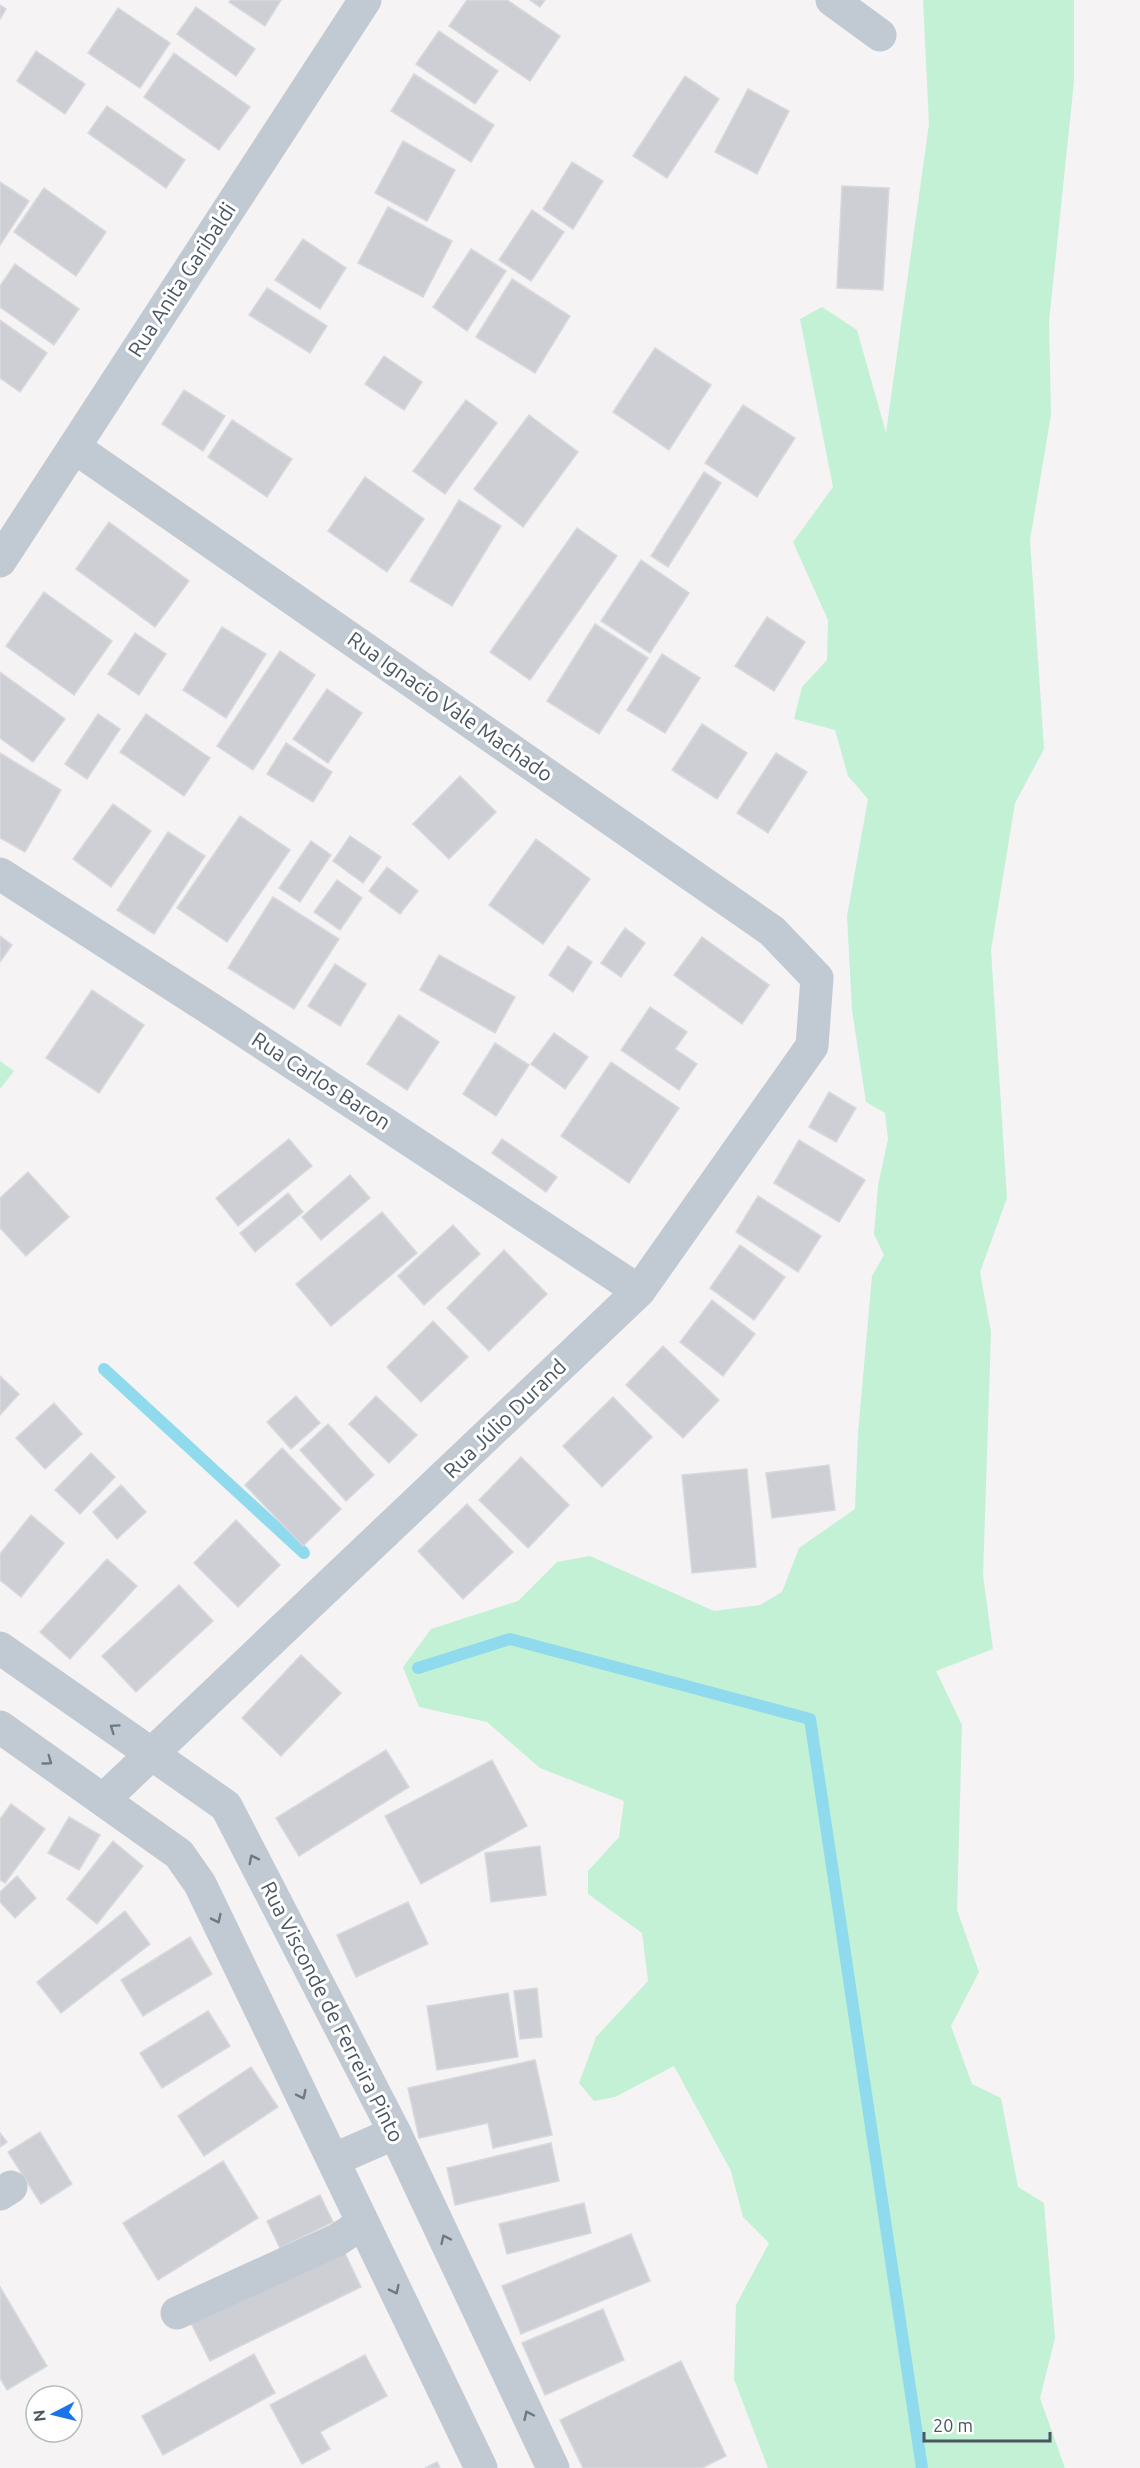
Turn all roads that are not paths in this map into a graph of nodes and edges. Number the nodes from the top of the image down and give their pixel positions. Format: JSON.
{"nodes":[{"id":1,"x":364,"y":0,"type":"edge"},
{"id":2,"x":832,"y":0,"type":"edge"},
{"id":3,"x":880,"y":35,"type":"dead end"},
{"id":4,"x":74,"y":447,"type":"junction"},
{"id":5,"x":0,"y":561,"type":"edge"},
{"id":6,"x":0,"y":874,"type":"edge"},
{"id":7,"x":816,"y":978,"type":"joint"},
{"id":8,"x":639,"y":1292,"type":"junction"},
{"id":9,"x":0,"y":1648,"type":"edge"},
{"id":10,"x":0,"y":1727,"type":"edge"},
{"id":11,"x":152,"y":1754,"type":"junction"},
{"id":12,"x":103,"y":1800,"type":"junction"},
{"id":13,"x":394,"y":2133,"type":"junction"},
{"id":14,"x":333,"y":2160,"type":"junction"},
{"id":15,"x":363,"y":2223,"type":"junction"},
{"id":16,"x":177,"y":2313,"type":"dead end"},
{"id":17,"x":481,"y":2468,"type":"edge"},
{"id":18,"x":553,"y":2468,"type":"edge"}],
"edges":[{"from":1,"to":4,"type":"street","name":"Rua Anita Garibaldi"},
{"from":2,"to":3,"type":"street"},
{"from":4,"to":5,"type":"street","name":"Rua Anita Garibaldi"},
{"from":4,"to":7,"type":"street","name":"Rua Ignacio Vale Machado"},
{"from":6,"to":8,"type":"street","name":"Rua Carlos Baron"},
{"from":7,"to":8,"type":"street","name":"Rua Júlio Durand"},
{"from":8,"to":11,"type":"street","name":"Rua Júlio Durand"},
{"from":11,"to":9,"type":"street","name":"Rua Visconde de Ferreira Pinto","one_way":true},
{"from":10,"to":12,"type":"street","one_way":true},
{"from":11,"to":12,"type":"street","name":"Rua Júlio Durand"},
{"from":13,"to":11,"type":"street","name":"Rua Visconde de Ferreira Pinto","one_way":true},
{"from":12,"to":14,"type":"street","one_way":true},
{"from":13,"to":14,"type":"street"},
{"from":18,"to":13,"type":"street","name":"Rua Visconde de Ferreira Pinto","one_way":true},
{"from":14,"to":15,"type":"street"},
{"from":15,"to":16,"type":"street"},
{"from":15,"to":17,"type":"street","one_way":true}]}
